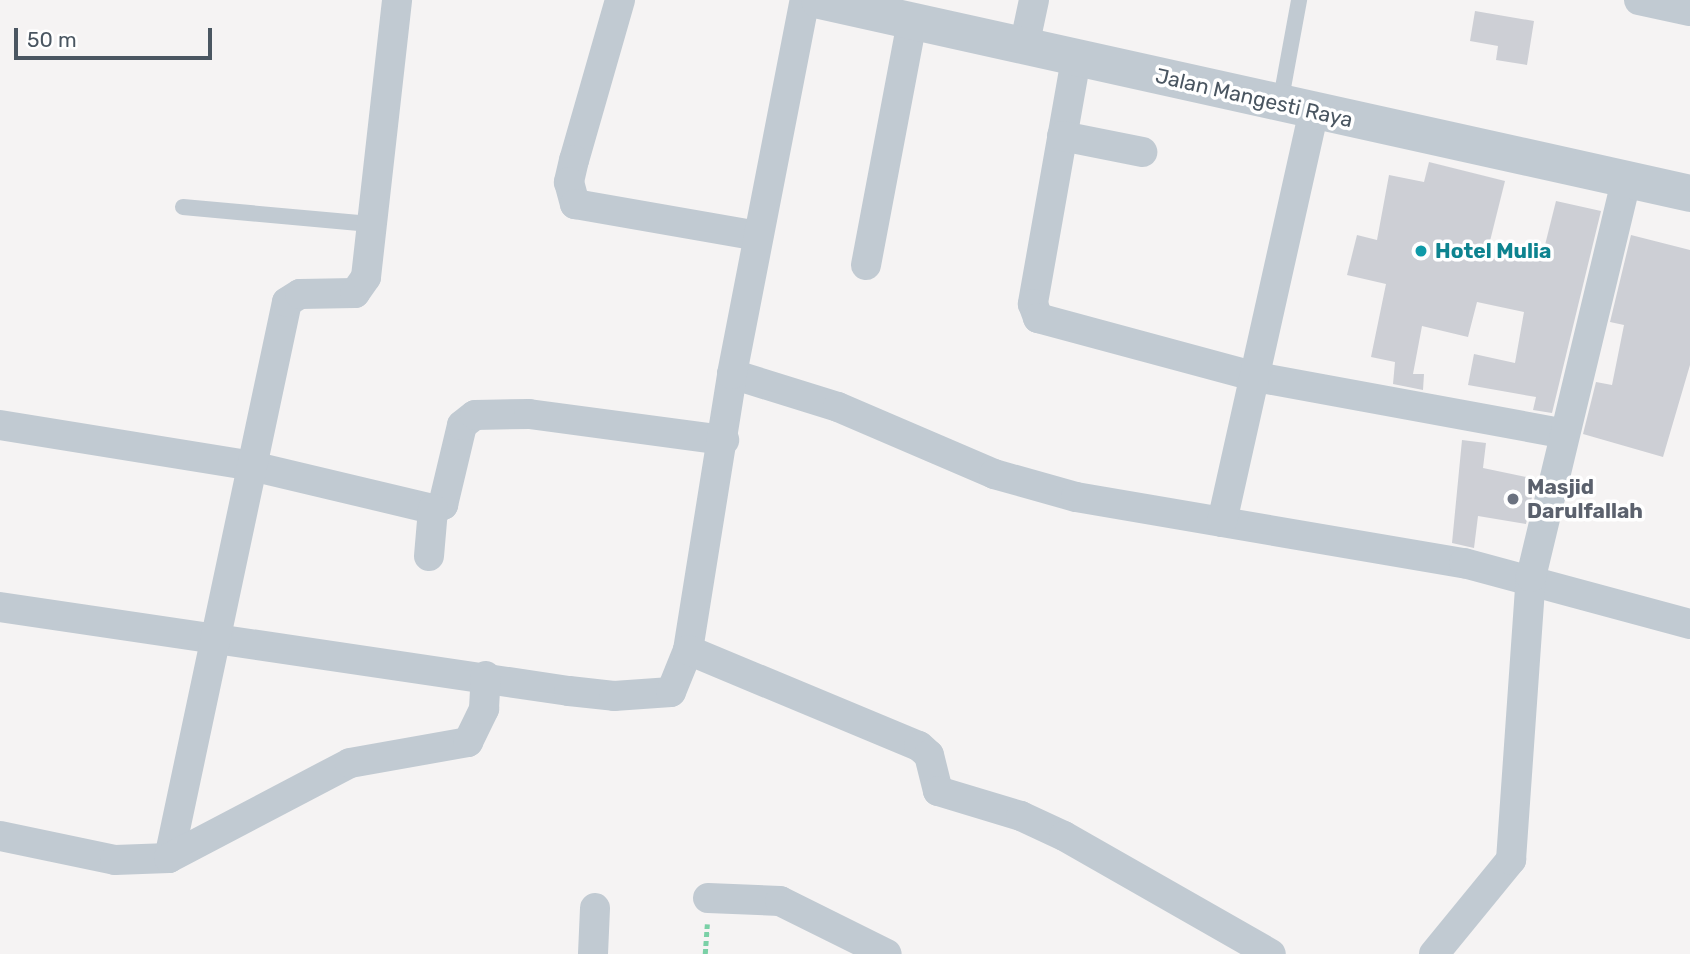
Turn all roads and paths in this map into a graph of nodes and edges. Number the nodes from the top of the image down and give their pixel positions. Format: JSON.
{"nodes":[{"id":1,"x":397,"y":0,"type":"edge"},
{"id":2,"x":620,"y":0,"type":"edge"},
{"id":3,"x":805,"y":0,"type":"edge"},
{"id":4,"x":819,"y":0,"type":"edge"},
{"id":5,"x":1034,"y":0,"type":"edge"},
{"id":6,"x":1639,"y":0,"type":"edge"},
{"id":7,"x":1295,"y":2,"type":"edge"},
{"id":8,"x":1690,"y":11,"type":"edge"},
{"id":9,"x":912,"y":21,"type":"junction"},
{"id":10,"x":1024,"y":47,"type":"junction"},
{"id":11,"x":1076,"y":59,"type":"junction"},
{"id":12,"x":1297,"y":108,"type":"junction"},
{"id":13,"x":1062,"y":136,"type":"junction"},
{"id":14,"x":1142,"y":152,"type":"dead end"},
{"id":15,"x":1626,"y":180,"type":"junction"},
{"id":16,"x":1690,"y":193,"type":"edge"},
{"id":17,"x":183,"y":207,"type":"dead end"},
{"id":18,"x":370,"y":224,"type":"junction"},
{"id":19,"x":758,"y":236,"type":"junction"},
{"id":20,"x":866,"y":265,"type":"dead end"},
{"id":21,"x":732,"y":374,"type":"junction"},
{"id":22,"x":1256,"y":377,"type":"junction"},
{"id":23,"x":0,"y":425,"type":"edge"},
{"id":24,"x":1562,"y":433,"type":"junction"},
{"id":25,"x":724,"y":440,"type":"junction"},
{"id":26,"x":252,"y":466,"type":"junction"},
{"id":27,"x":433,"y":509,"type":"junction"},
{"id":28,"x":1222,"y":522,"type":"junction"},
{"id":29,"x":429,"y":556,"type":"dead end"},
{"id":30,"x":1531,"y":577,"type":"junction"},
{"id":31,"x":0,"y":607,"type":"edge"},
{"id":32,"x":1690,"y":624,"type":"edge"},
{"id":33,"x":215,"y":639,"type":"junction"},
{"id":34,"x":688,"y":650,"type":"junction"},
{"id":35,"x":486,"y":676,"type":"junction"},
{"id":36,"x":0,"y":836,"type":"edge"},
{"id":37,"x":169,"y":858,"type":"junction"},
{"id":38,"x":708,"y":898,"type":"dead end"},
{"id":39,"x":595,"y":908,"type":"dead end"},
{"id":40,"x":881,"y":953,"type":"edge"},
{"id":41,"x":593,"y":954,"type":"edge"},
{"id":42,"x":1271,"y":954,"type":"edge"},
{"id":43,"x":1434,"y":954,"type":"edge"}],
"edges":[{"from":1,"to":18,"type":"street"},
{"from":2,"to":19,"type":"street"},
{"from":3,"to":19,"type":"street"},
{"from":4,"to":9,"type":"street","name":"Jalan Mangesti Raya"},
{"from":5,"to":10,"type":"street"},
{"from":6,"to":8,"type":"street"},
{"from":7,"to":12,"type":"lane"},
{"from":9,"to":10,"type":"street","name":"Jalan Mangesti Raya"},
{"from":9,"to":20,"type":"street"},
{"from":10,"to":11,"type":"street","name":"Jalan Mangesti Raya"},
{"from":11,"to":12,"type":"street","name":"Jalan Mangesti Raya"},
{"from":11,"to":13,"type":"street"},
{"from":12,"to":15,"type":"street","name":"Jalan Mangesti Raya"},
{"from":12,"to":22,"type":"street"},
{"from":13,"to":14,"type":"street"},
{"from":13,"to":22,"type":"street"},
{"from":15,"to":16,"type":"street","name":"Jalan Mangesti Raya"},
{"from":15,"to":24,"type":"street"},
{"from":17,"to":18,"type":"lane"},
{"from":18,"to":26,"type":"street"},
{"from":19,"to":21,"type":"street"},
{"from":21,"to":25,"type":"street"},
{"from":21,"to":28,"type":"street"},
{"from":22,"to":24,"type":"street"},
{"from":22,"to":28,"type":"street"},
{"from":23,"to":26,"type":"street"},
{"from":24,"to":30,"type":"street"},
{"from":25,"to":27,"type":"street"},
{"from":25,"to":34,"type":"street"},
{"from":26,"to":27,"type":"street"},
{"from":26,"to":33,"type":"street"},
{"from":27,"to":29,"type":"street"},
{"from":28,"to":30,"type":"street"},
{"from":30,"to":32,"type":"street"},
{"from":30,"to":43,"type":"street"},
{"from":31,"to":33,"type":"street"},
{"from":33,"to":35,"type":"street"},
{"from":33,"to":37,"type":"street"},
{"from":34,"to":35,"type":"street"},
{"from":34,"to":42,"type":"street"},
{"from":35,"to":37,"type":"street"},
{"from":36,"to":37,"type":"street"},
{"from":38,"to":40,"type":"street"},
{"from":39,"to":41,"type":"street"}]}
